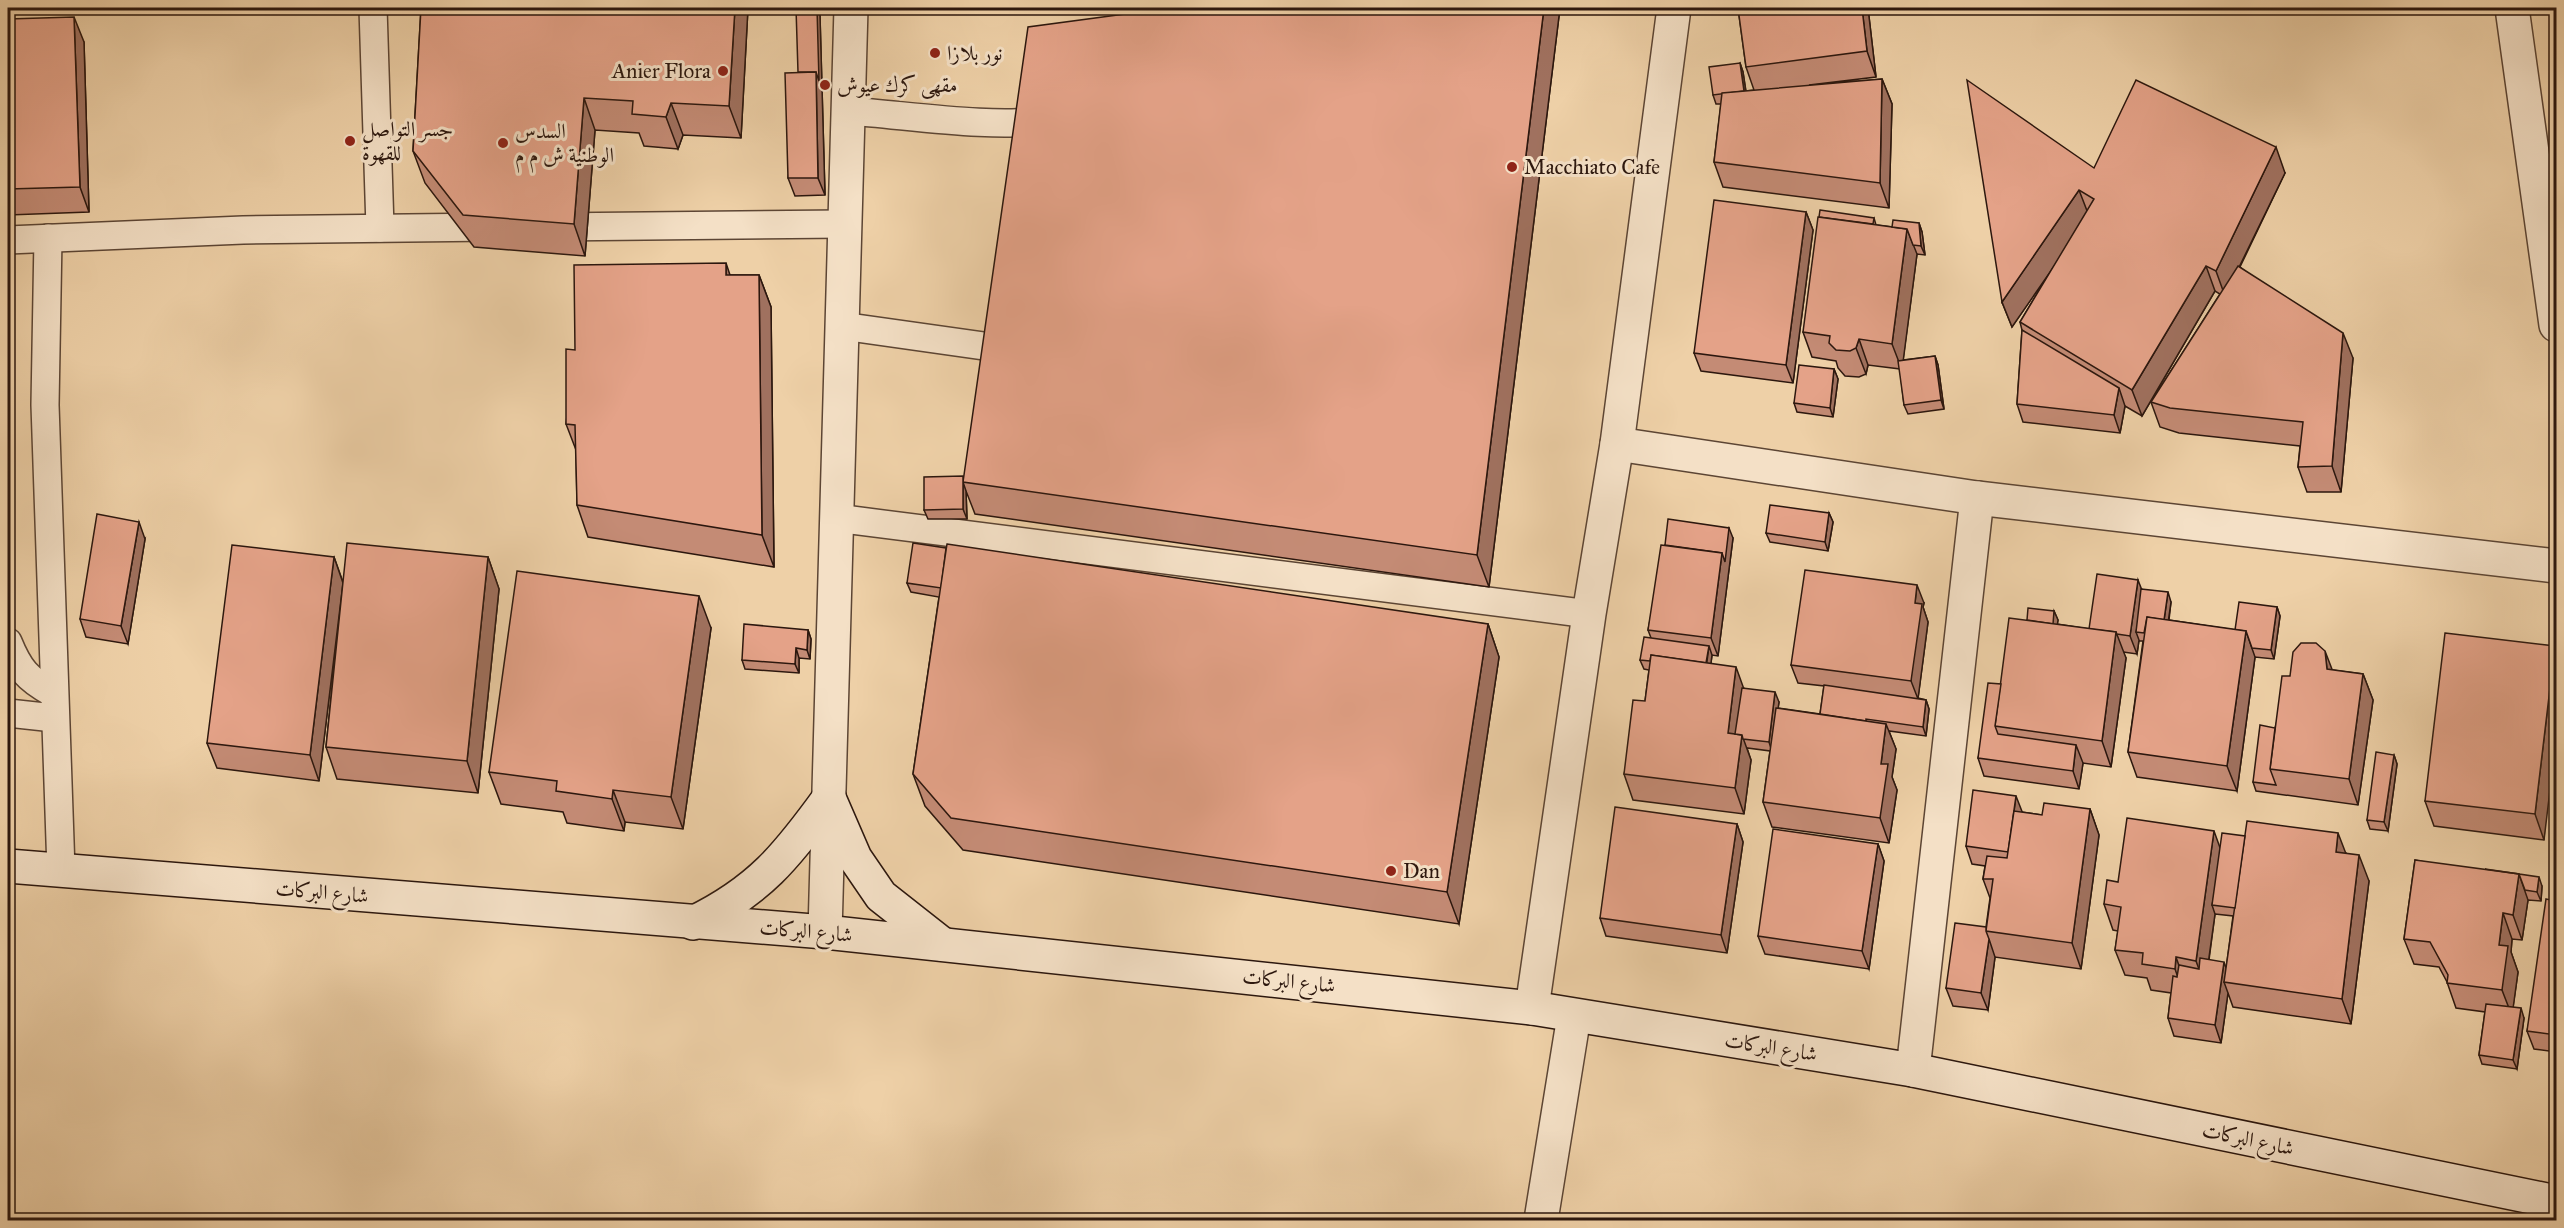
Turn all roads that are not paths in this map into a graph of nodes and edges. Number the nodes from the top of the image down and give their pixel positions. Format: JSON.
{"nodes":[{"id":1,"x":373,"y":8,"type":"edge"},
{"id":2,"x":851,"y":8,"type":"edge"},
{"id":3,"x":1674,"y":8,"type":"edge"},
{"id":4,"x":2512,"y":8,"type":"edge"},
{"id":5,"x":848,"y":111,"type":"junction"},
{"id":6,"x":1071,"y":117,"type":"edge"},
{"id":7,"x":844,"y":224,"type":"junction"},
{"id":8,"x":380,"y":228,"type":"junction"},
{"id":9,"x":48,"y":238,"type":"junction"},
{"id":10,"x":8,"y":240,"type":"edge"},
{"id":11,"x":2556,"y":325,"type":"edge"},
{"id":12,"x":842,"y":326,"type":"junction"},
{"id":13,"x":1043,"y":354,"type":"edge"},
{"id":14,"x":1617,"y":444,"type":"junction"},
{"id":15,"x":1977,"y":498,"type":"junction"},
{"id":16,"x":836,"y":518,"type":"junction"},
{"id":17,"x":2556,"y":566,"type":"edge"},
{"id":18,"x":1589,"y":614,"type":"junction"},
{"id":19,"x":11,"y":656,"type":"edge"},
{"id":20,"x":54,"y":706,"type":"junction"},
{"id":21,"x":8,"y":713,"type":"edge"},
{"id":22,"x":829,"y":798,"type":"junction"},
{"id":23,"x":8,"y":866,"type":"edge"},
{"id":24,"x":61,"y":870,"type":"junction"},
{"id":25,"x":693,"y":922,"type":"junction"},
{"id":26,"x":825,"y":932,"type":"junction"},
{"id":27,"x":942,"y":944,"type":"junction"},
{"id":28,"x":1532,"y":1008,"type":"junction"},
{"id":29,"x":1574,"y":1017,"type":"junction"},
{"id":30,"x":1913,"y":1070,"type":"junction"},
{"id":31,"x":2556,"y":1202,"type":"edge"},
{"id":32,"x":1540,"y":1221,"type":"edge"}],
"edges":[{"from":1,"to":8,"type":"lane"},
{"from":2,"to":5,"type":"street"},
{"from":3,"to":14,"type":"street"},
{"from":4,"to":11,"type":"street"},
{"from":5,"to":6,"type":"lane"},
{"from":5,"to":7,"type":"street"},
{"from":7,"to":8,"type":"lane"},
{"from":7,"to":12,"type":"street"},
{"from":8,"to":9,"type":"lane"},
{"from":9,"to":10,"type":"lane"},
{"from":9,"to":20,"type":"lane"},
{"from":12,"to":13,"type":"lane"},
{"from":12,"to":16,"type":"street"},
{"from":14,"to":15,"type":"street"},
{"from":14,"to":18,"type":"street"},
{"from":15,"to":17,"type":"street"},
{"from":15,"to":30,"type":"street"},
{"from":16,"to":18,"type":"lane"},
{"from":16,"to":22,"type":"street"},
{"from":18,"to":28,"type":"street"},
{"from":19,"to":20,"type":"lane"},
{"from":20,"to":21,"type":"lane"},
{"from":20,"to":24,"type":"lane"},
{"from":22,"to":25,"type":"street"},
{"from":22,"to":26,"type":"street"},
{"from":22,"to":27,"type":"street"},
{"from":23,"to":24,"type":"street","name":"شارع البركات"},
{"from":24,"to":25,"type":"street","name":"شارع البركات"},
{"from":25,"to":26,"type":"street","name":"شارع البركات"},
{"from":26,"to":27,"type":"street","name":"شارع البركات"},
{"from":27,"to":28,"type":"street","name":"شارع البركات"},
{"from":28,"to":29,"type":"street","name":"شارع البركات"},
{"from":29,"to":30,"type":"street","name":"شارع البركات"},
{"from":29,"to":32,"type":"street"},
{"from":30,"to":31,"type":"street","name":"شارع البركات"}]}
